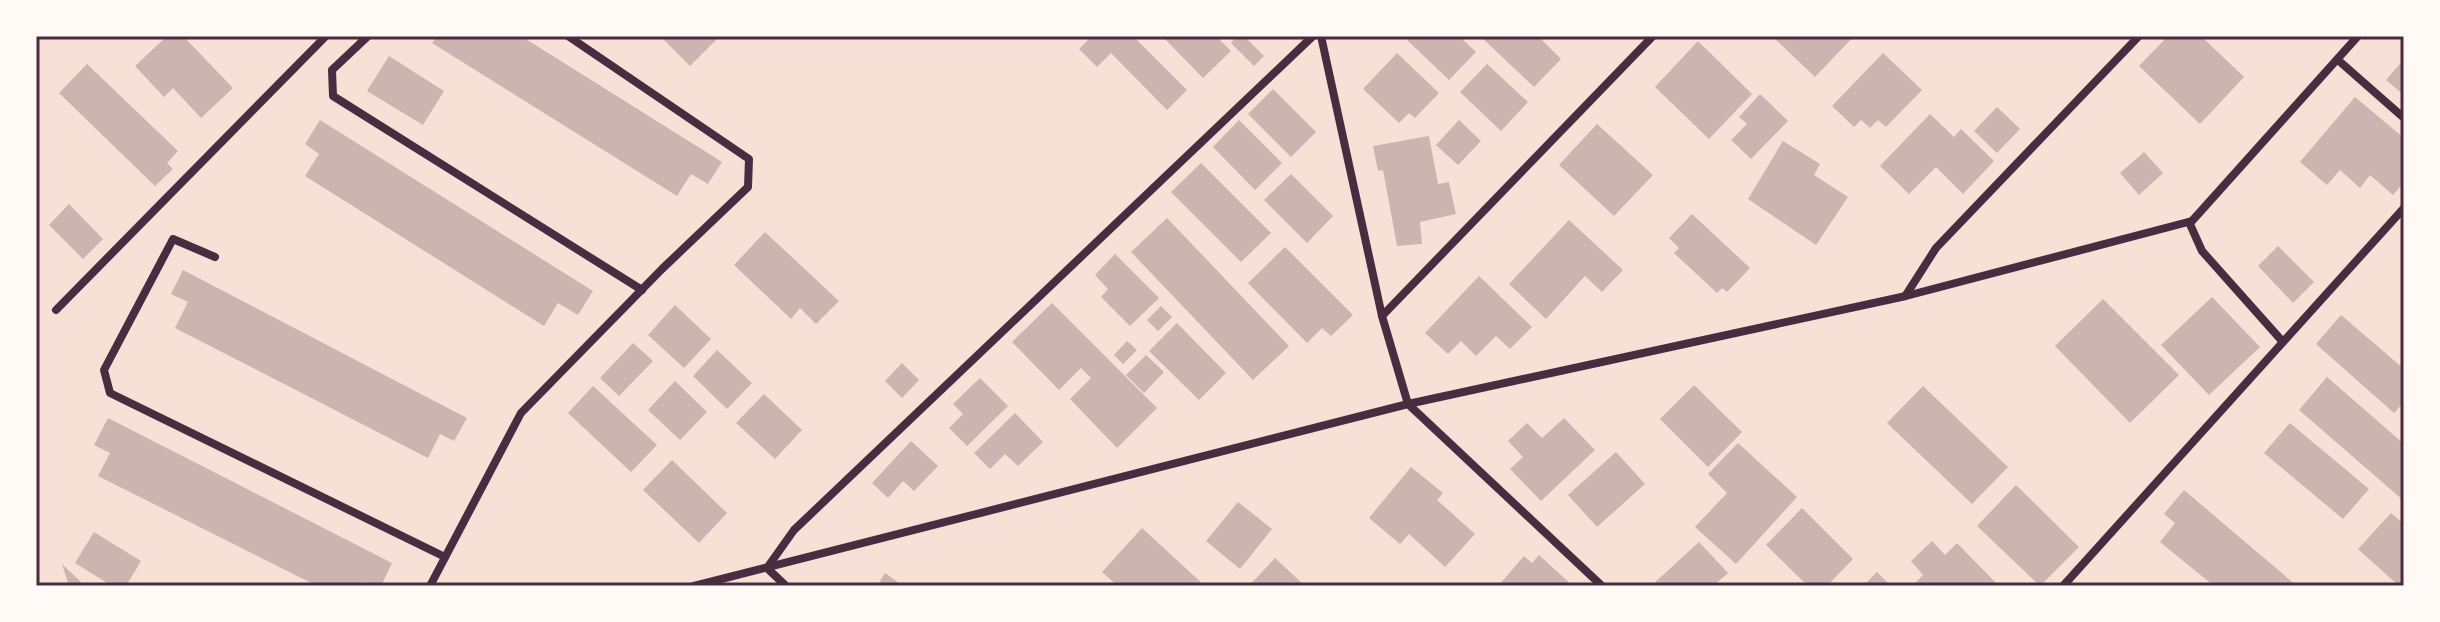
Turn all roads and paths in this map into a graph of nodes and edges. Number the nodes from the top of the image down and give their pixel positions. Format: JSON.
{"nodes":[{"id":1,"x":326,"y":36,"type":"edge"},
{"id":2,"x":368,"y":36,"type":"edge"},
{"id":3,"x":568,"y":36,"type":"edge"},
{"id":4,"x":1313,"y":36,"type":"edge"},
{"id":5,"x":1321,"y":36,"type":"edge"},
{"id":6,"x":1653,"y":36,"type":"edge"},
{"id":7,"x":2139,"y":36,"type":"edge"},
{"id":8,"x":2358,"y":36,"type":"edge"},
{"id":9,"x":2338,"y":60,"type":"junction"},
{"id":10,"x":2404,"y":118,"type":"edge"},
{"id":11,"x":2404,"y":208,"type":"edge"},
{"id":12,"x":2189,"y":222,"type":"junction"},
{"id":13,"x":215,"y":257,"type":"dead end"},
{"id":14,"x":642,"y":290,"type":"junction"},
{"id":15,"x":1906,"y":296,"type":"junction"},
{"id":16,"x":56,"y":310,"type":"dead end"},
{"id":17,"x":1382,"y":316,"type":"junction"},
{"id":18,"x":2283,"y":342,"type":"junction"},
{"id":19,"x":1408,"y":404,"type":"junction"},
{"id":20,"x":445,"y":557,"type":"junction"},
{"id":21,"x":767,"y":568,"type":"junction"},
{"id":22,"x":430,"y":586,"type":"edge"},
{"id":23,"x":694,"y":586,"type":"edge"},
{"id":24,"x":786,"y":586,"type":"edge"},
{"id":25,"x":1602,"y":586,"type":"edge"},
{"id":26,"x":2063,"y":586,"type":"edge"}],
"edges":[{"from":1,"to":16,"type":"street"},
{"from":2,"to":14,"type":"street"},
{"from":3,"to":14,"type":"street"},
{"from":4,"to":21,"type":"street"},
{"from":5,"to":17,"type":"street"},
{"from":6,"to":17,"type":"street"},
{"from":7,"to":15,"type":"street"},
{"from":8,"to":9,"type":"street"},
{"from":9,"to":10,"type":"street"},
{"from":9,"to":12,"type":"street"},
{"from":11,"to":18,"type":"street"},
{"from":12,"to":15,"type":"street"},
{"from":12,"to":18,"type":"street"},
{"from":13,"to":20,"type":"street"},
{"from":14,"to":20,"type":"street"},
{"from":15,"to":19,"type":"street"},
{"from":17,"to":19,"type":"street"},
{"from":18,"to":26,"type":"street"},
{"from":19,"to":21,"type":"street"},
{"from":19,"to":25,"type":"street"},
{"from":20,"to":22,"type":"street"},
{"from":21,"to":23,"type":"street"},
{"from":21,"to":24,"type":"street"}]}
